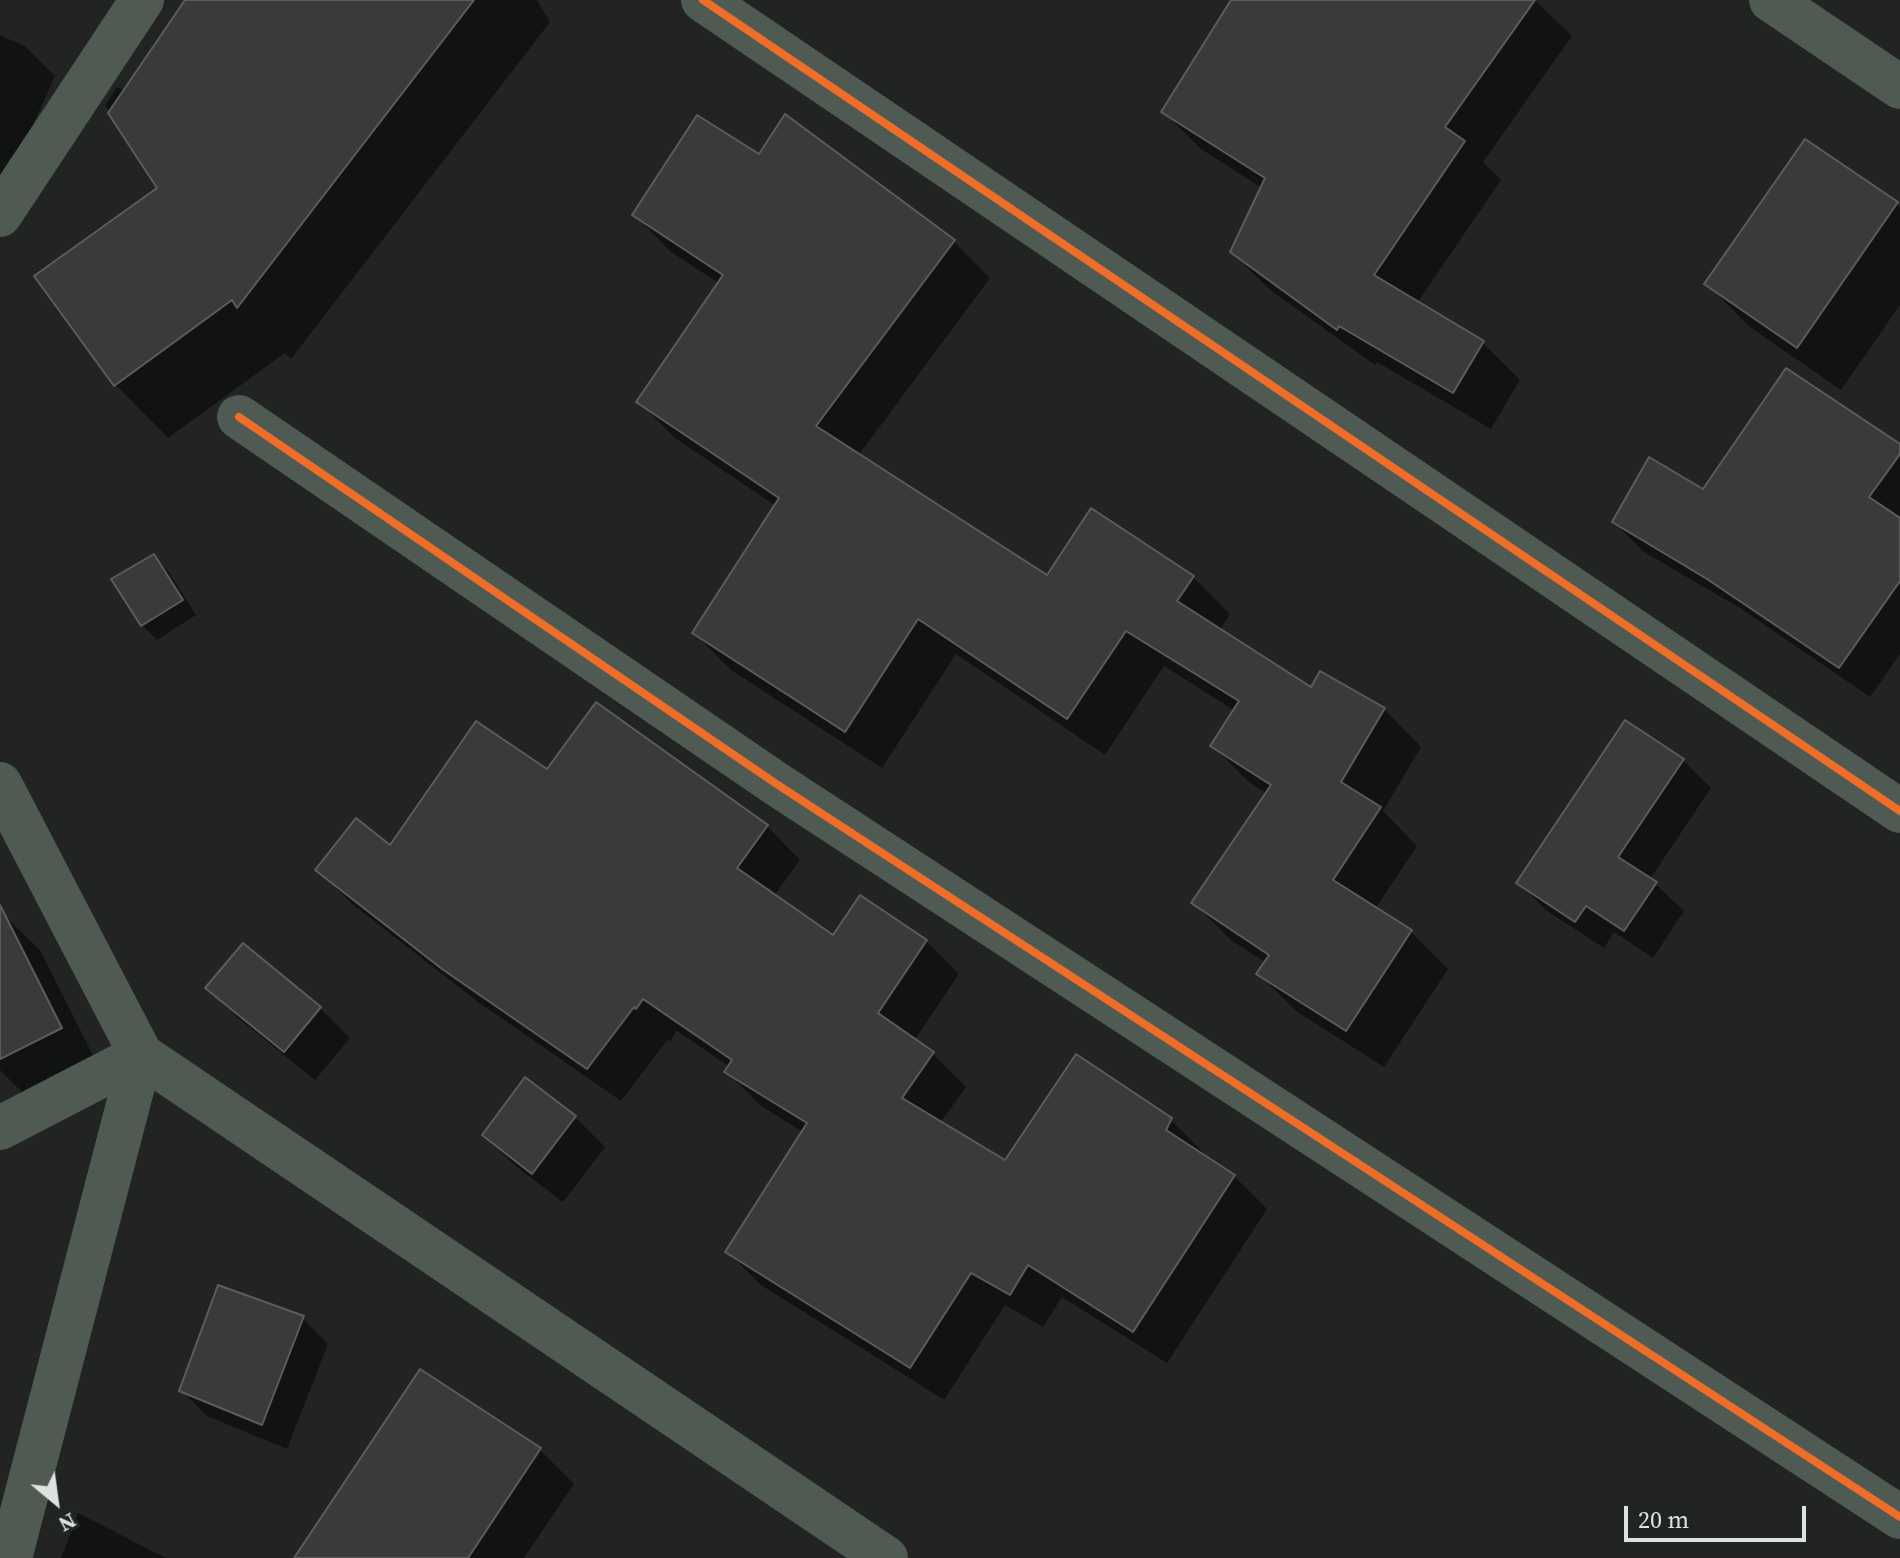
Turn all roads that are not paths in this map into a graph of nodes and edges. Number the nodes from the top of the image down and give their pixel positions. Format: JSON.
{"nodes":[{"id":1,"x":142,"y":0,"type":"edge"},
{"id":2,"x":703,"y":0,"type":"edge"},
{"id":3,"x":1771,"y":0,"type":"edge"},
{"id":4,"x":1900,"y":87,"type":"edge"},
{"id":5,"x":0,"y":215,"type":"edge"},
{"id":6,"x":239,"y":417,"type":"dead end"},
{"id":7,"x":0,"y":784,"type":"edge"},
{"id":8,"x":1900,"y":811,"type":"edge"},
{"id":9,"x":141,"y":1055,"type":"junction"},
{"id":10,"x":0,"y":1128,"type":"edge"},
{"id":11,"x":1900,"y":1517,"type":"edge"},
{"id":12,"x":10,"y":1558,"type":"edge"},
{"id":13,"x":886,"y":1558,"type":"edge"}],
"edges":[{"from":1,"to":5,"type":"street"},
{"from":2,"to":8,"type":"street"},
{"from":3,"to":4,"type":"street"},
{"from":6,"to":11,"type":"street"},
{"from":7,"to":9,"type":"street"},
{"from":9,"to":10,"type":"street"},
{"from":9,"to":12,"type":"street"},
{"from":9,"to":13,"type":"street"}]}
